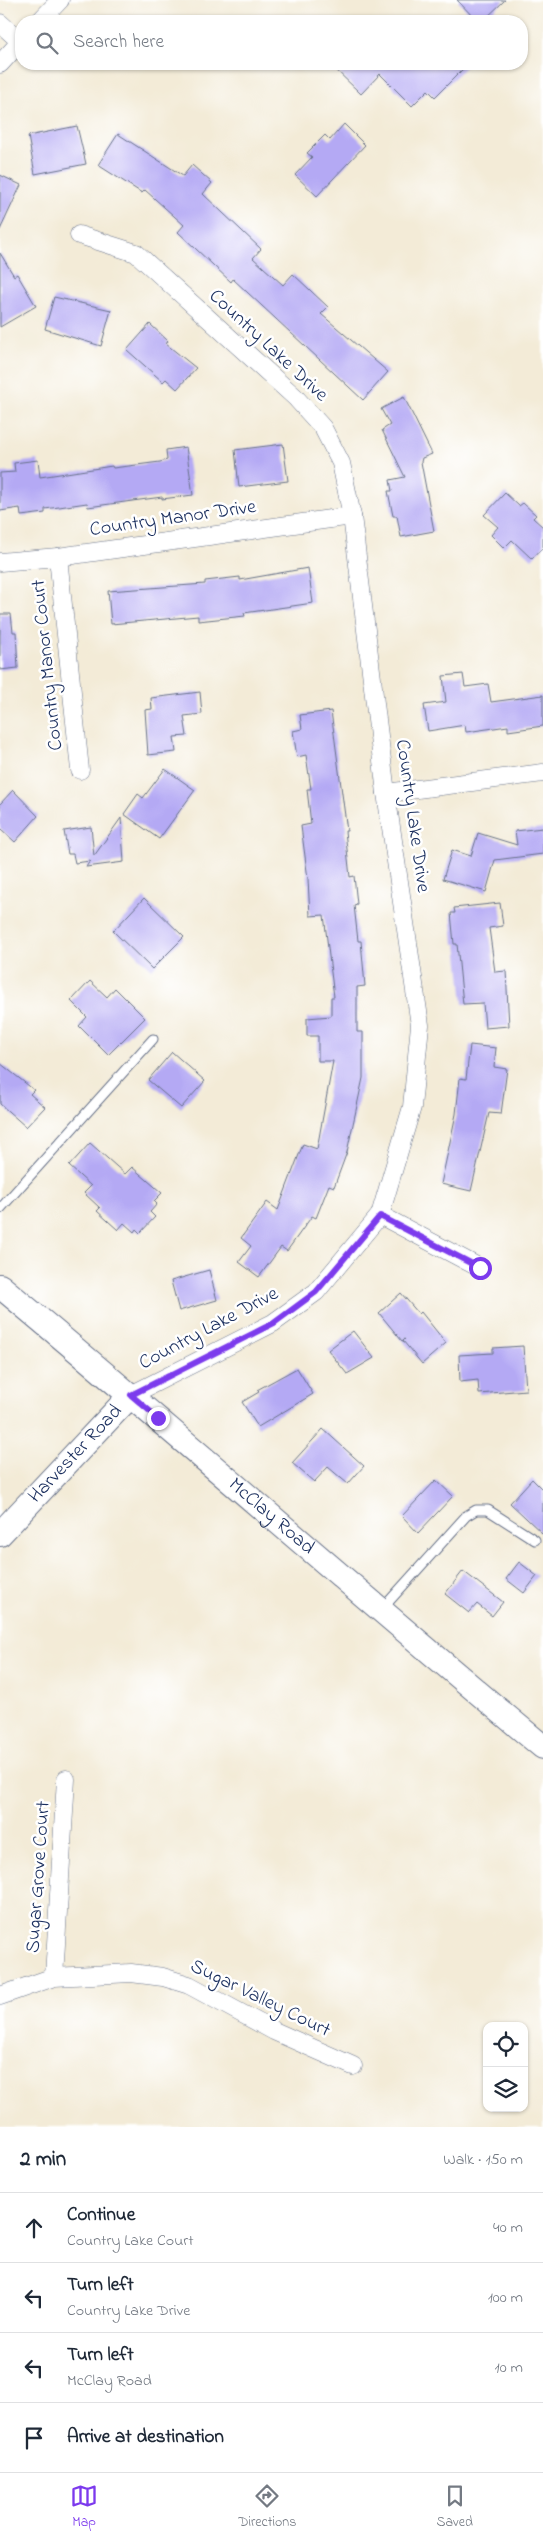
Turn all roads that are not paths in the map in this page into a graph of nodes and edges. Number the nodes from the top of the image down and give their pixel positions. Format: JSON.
{"nodes":[{"id":1,"x":60,"y":0,"type":"edge"},
{"id":2,"x":46,"y":15,"type":"edge"},
{"id":3,"x":0,"y":23,"type":"edge"},
{"id":4,"x":15,"y":37,"type":"edge"},
{"id":5,"x":15,"y":48,"type":"edge"},
{"id":6,"x":0,"y":64,"type":"edge"},
{"id":7,"x":79,"y":235,"type":"dead end"},
{"id":8,"x":352,"y":516,"type":"junction"},
{"id":9,"x":58,"y":557,"type":"junction"},
{"id":10,"x":0,"y":562,"type":"edge"},
{"id":11,"x":80,"y":770,"type":"dead end"},
{"id":12,"x":543,"y":773,"type":"edge"},
{"id":13,"x":386,"y":793,"type":"junction"},
{"id":14,"x":153,"y":1039,"type":"dead end"},
{"id":15,"x":0,"y":1210,"type":"edge"},
{"id":16,"x":380,"y":1216,"type":"junction"},
{"id":17,"x":480,"y":1268,"type":"dead end"},
{"id":18,"x":0,"y":1286,"type":"edge"},
{"id":19,"x":131,"y":1395,"type":"junction"},
{"id":20,"x":0,"y":1534,"type":"edge"},
{"id":21,"x":535,"y":1540,"type":"dead end"},
{"id":22,"x":380,"y":1611,"type":"junction"},
{"id":23,"x":543,"y":1747,"type":"edge"},
{"id":24,"x":66,"y":1779,"type":"dead end"},
{"id":25,"x":54,"y":1977,"type":"junction"},
{"id":26,"x":0,"y":1996,"type":"edge"},
{"id":27,"x":353,"y":2066,"type":"dead end"}],
"edges":[{"from":1,"to":2,"type":"street"},
{"from":3,"to":4,"type":"street"},
{"from":5,"to":6,"type":"street"},
{"from":7,"to":8,"type":"street","name":"Country Lake Drive"},
{"from":8,"to":9,"type":"street","name":"Country Manor Drive"},
{"from":8,"to":13,"type":"street","name":"Country Lake Drive"},
{"from":9,"to":10,"type":"street","name":"Country Manor Drive"},
{"from":9,"to":11,"type":"street","name":"Country Manor Court"},
{"from":12,"to":13,"type":"street"},
{"from":13,"to":16,"type":"street","name":"Country Lake Drive"},
{"from":14,"to":15,"type":"lane"},
{"from":16,"to":17,"type":"street"},
{"from":16,"to":19,"type":"street","name":"Country Lake Drive"},
{"from":18,"to":19,"type":"main road","name":"McClay Road"},
{"from":19,"to":20,"type":"main road","name":"Harvester Road"},
{"from":19,"to":22,"type":"main road","name":"McClay Road"},
{"from":21,"to":22,"type":"lane"},
{"from":22,"to":23,"type":"main road","name":"McClay Road"},
{"from":24,"to":25,"type":"street","name":"Sugar Grove Court"},
{"from":25,"to":26,"type":"street","name":"Sugar Valley Court"},
{"from":25,"to":27,"type":"street","name":"Sugar Valley Court"}]}
